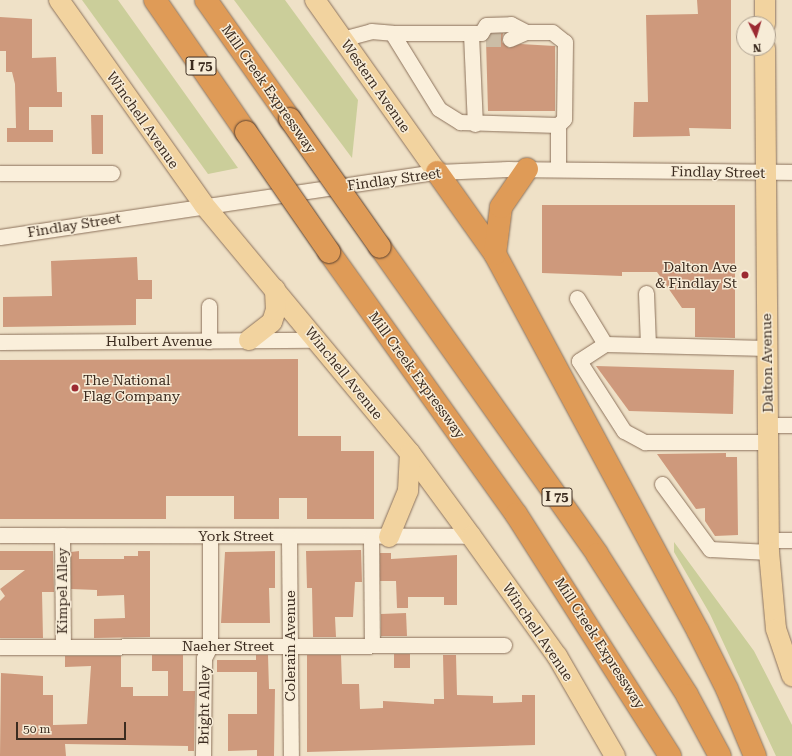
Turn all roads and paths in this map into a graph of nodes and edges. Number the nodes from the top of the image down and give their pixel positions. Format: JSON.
{"nodes":[{"id":1,"x":59,"y":0,"type":"edge"},
{"id":2,"x":155,"y":0,"type":"edge"},
{"id":3,"x":206,"y":0,"type":"edge"},
{"id":4,"x":315,"y":0,"type":"edge"},
{"id":5,"x":766,"y":0,"type":"edge"},
{"id":6,"x":766,"y":16,"type":"edge"},
{"id":7,"x":526,"y":32,"type":"junction"},
{"id":8,"x":392,"y":33,"type":"junction"},
{"id":9,"x":479,"y":36,"type":"junction"},
{"id":10,"x":342,"y":39,"type":"junction"},
{"id":11,"x":510,"y":39,"type":"tunnel mouth"},
{"id":12,"x":765,"y":56,"type":"edge"},
{"id":13,"x":475,"y":124,"type":"junction"},
{"id":14,"x":558,"y":125,"type":"junction"},
{"id":15,"x":527,"y":169,"type":"junction"},
{"id":16,"x":558,"y":169,"type":"junction"},
{"id":17,"x":437,"y":172,"type":"junction"},
{"id":18,"x":792,"y":172,"type":"edge"},
{"id":19,"x":0,"y":173,"type":"edge"},
{"id":20,"x":112,"y":173,"type":"dead end"},
{"id":21,"x":766,"y":173,"type":"junction"},
{"id":22,"x":204,"y":205,"type":"junction"},
{"id":23,"x":0,"y":237,"type":"edge"},
{"id":24,"x":495,"y":254,"type":"junction"},
{"id":25,"x":275,"y":289,"type":"junction"},
{"id":26,"x":646,"y":293,"type":"dead end"},
{"id":27,"x":577,"y":298,"type":"dead end"},
{"id":28,"x":209,"y":306,"type":"dead end"},
{"id":29,"x":249,"y":340,"type":"junction"},
{"id":30,"x":318,"y":340,"type":"junction"},
{"id":31,"x":209,"y":341,"type":"junction"},
{"id":32,"x":0,"y":342,"type":"edge"},
{"id":33,"x":605,"y":344,"type":"junction"},
{"id":34,"x":648,"y":344,"type":"junction"},
{"id":35,"x":767,"y":348,"type":"junction"},
{"id":36,"x":590,"y":379,"type":"junction"},
{"id":37,"x":570,"y":391,"type":"junction"},
{"id":38,"x":792,"y":425,"type":"edge"},
{"id":39,"x":768,"y":433,"type":"junction"},
{"id":40,"x":410,"y":453,"type":"junction"},
{"id":41,"x":662,"y":484,"type":"dead end"},
{"id":42,"x":0,"y":535,"type":"edge"},
{"id":43,"x":62,"y":535,"type":"junction"},
{"id":44,"x":210,"y":536,"type":"junction"},
{"id":45,"x":471,"y":536,"type":"junction"},
{"id":46,"x":289,"y":537,"type":"junction"},
{"id":47,"x":380,"y":537,"type":"junction"},
{"id":48,"x":792,"y":540,"type":"edge"},
{"id":49,"x":769,"y":546,"type":"junction"},
{"id":50,"x":289,"y":645,"type":"junction"},
{"id":51,"x":372,"y":645,"type":"junction"},
{"id":52,"x":504,"y":645,"type":"dead end"},
{"id":53,"x":210,"y":646,"type":"junction"},
{"id":54,"x":0,"y":647,"type":"edge"},
{"id":55,"x":62,"y":647,"type":"junction"},
{"id":56,"x":792,"y":676,"type":"edge"},
{"id":57,"x":203,"y":756,"type":"edge"},
{"id":58,"x":291,"y":756,"type":"edge"},
{"id":59,"x":615,"y":756,"type":"edge"},
{"id":60,"x":670,"y":756,"type":"edge"},
{"id":61,"x":720,"y":756,"type":"edge"},
{"id":62,"x":755,"y":756,"type":"edge"}],
"edges":[{"from":1,"to":22,"type":"main road","name":"Winchell Avenue"},
{"from":2,"to":60,"type":"highway","name":"Mill Creek Expressway","number":"I 75","bridge":true},
{"from":3,"to":61,"type":"highway","name":"Mill Creek Expressway","number":"I 75","bridge":true},
{"from":4,"to":10,"type":"main road","name":"Western Avenue"},
{"from":5,"to":6,"type":"main road"},
{"from":7,"to":9,"type":"street"},
{"from":7,"to":11,"type":"street"},
{"from":7,"to":14,"type":"street"},
{"from":8,"to":9,"type":"street"},
{"from":8,"to":10,"type":"street"},
{"from":8,"to":13,"type":"street"},
{"from":9,"to":13,"type":"street"},
{"from":10,"to":17,"type":"main road","name":"Western Avenue"},
{"from":12,"to":21,"type":"main road","name":"Dalton Avenue"},
{"from":13,"to":14,"type":"street"},
{"from":14,"to":16,"type":"street"},
{"from":15,"to":16,"type":"street","name":"Findlay Street"},
{"from":15,"to":17,"type":"street","name":"Findlay Street"},
{"from":15,"to":24,"type":"highway"},
{"from":16,"to":21,"type":"street","name":"Findlay Street"},
{"from":17,"to":22,"type":"street","name":"Findlay Street"},
{"from":17,"to":24,"type":"highway"},
{"from":18,"to":21,"type":"street","name":"Findlay Street"},
{"from":19,"to":20,"type":"street"},
{"from":21,"to":35,"type":"main road","name":"Dalton Avenue"},
{"from":22,"to":23,"type":"street","name":"Findlay Street"},
{"from":22,"to":25,"type":"main road","name":"Winchell Avenue"},
{"from":24,"to":37,"type":"highway"},
{"from":25,"to":29,"type":"main road"},
{"from":25,"to":30,"type":"main road","name":"Winchell Avenue"},
{"from":26,"to":34,"type":"street"},
{"from":27,"to":33,"type":"street"},
{"from":28,"to":31,"type":"street"},
{"from":29,"to":30,"type":"street","name":"Hulbert Avenue"},
{"from":29,"to":31,"type":"street","name":"Hulbert Avenue"},
{"from":30,"to":40,"type":"main road","name":"Winchell Avenue"},
{"from":31,"to":32,"type":"street","name":"Hulbert Avenue"},
{"from":33,"to":34,"type":"street"},
{"from":33,"to":36,"type":"street"},
{"from":34,"to":35,"type":"street"},
{"from":35,"to":39,"type":"main road","name":"Dalton Avenue"},
{"from":36,"to":37,"type":"street"},
{"from":36,"to":39,"type":"street"},
{"from":37,"to":62,"type":"highway"},
{"from":38,"to":39,"type":"street"},
{"from":39,"to":49,"type":"main road","name":"Dalton Avenue"},
{"from":40,"to":45,"type":"main road","name":"Winchell Avenue"},
{"from":40,"to":47,"type":"main road"},
{"from":41,"to":49,"type":"street"},
{"from":42,"to":43,"type":"street","name":"York Street"},
{"from":43,"to":44,"type":"street","name":"York Street"},
{"from":43,"to":55,"type":"street","name":"Kimpel Alley"},
{"from":44,"to":46,"type":"street","name":"York Street"},
{"from":44,"to":53,"type":"street","name":"Bright Alley"},
{"from":45,"to":47,"type":"street","name":"York Street"},
{"from":45,"to":59,"type":"main road","name":"Winchell Avenue"},
{"from":46,"to":47,"type":"street","name":"York Street"},
{"from":46,"to":50,"type":"street","name":"Colerain Avenue"},
{"from":47,"to":51,"type":"street"},
{"from":48,"to":49,"type":"street"},
{"from":49,"to":56,"type":"main road","name":"Dalton Avenue"},
{"from":50,"to":51,"type":"street","name":"Naeher Street"},
{"from":50,"to":53,"type":"street","name":"Naeher Street"},
{"from":50,"to":58,"type":"street","name":"Colerain Avenue"},
{"from":51,"to":52,"type":"street","name":"Naeher Street"},
{"from":53,"to":55,"type":"street","name":"Naeher Street"},
{"from":53,"to":57,"type":"street","name":"Bright Alley"},
{"from":54,"to":55,"type":"street","name":"Naeher Street"}]}
